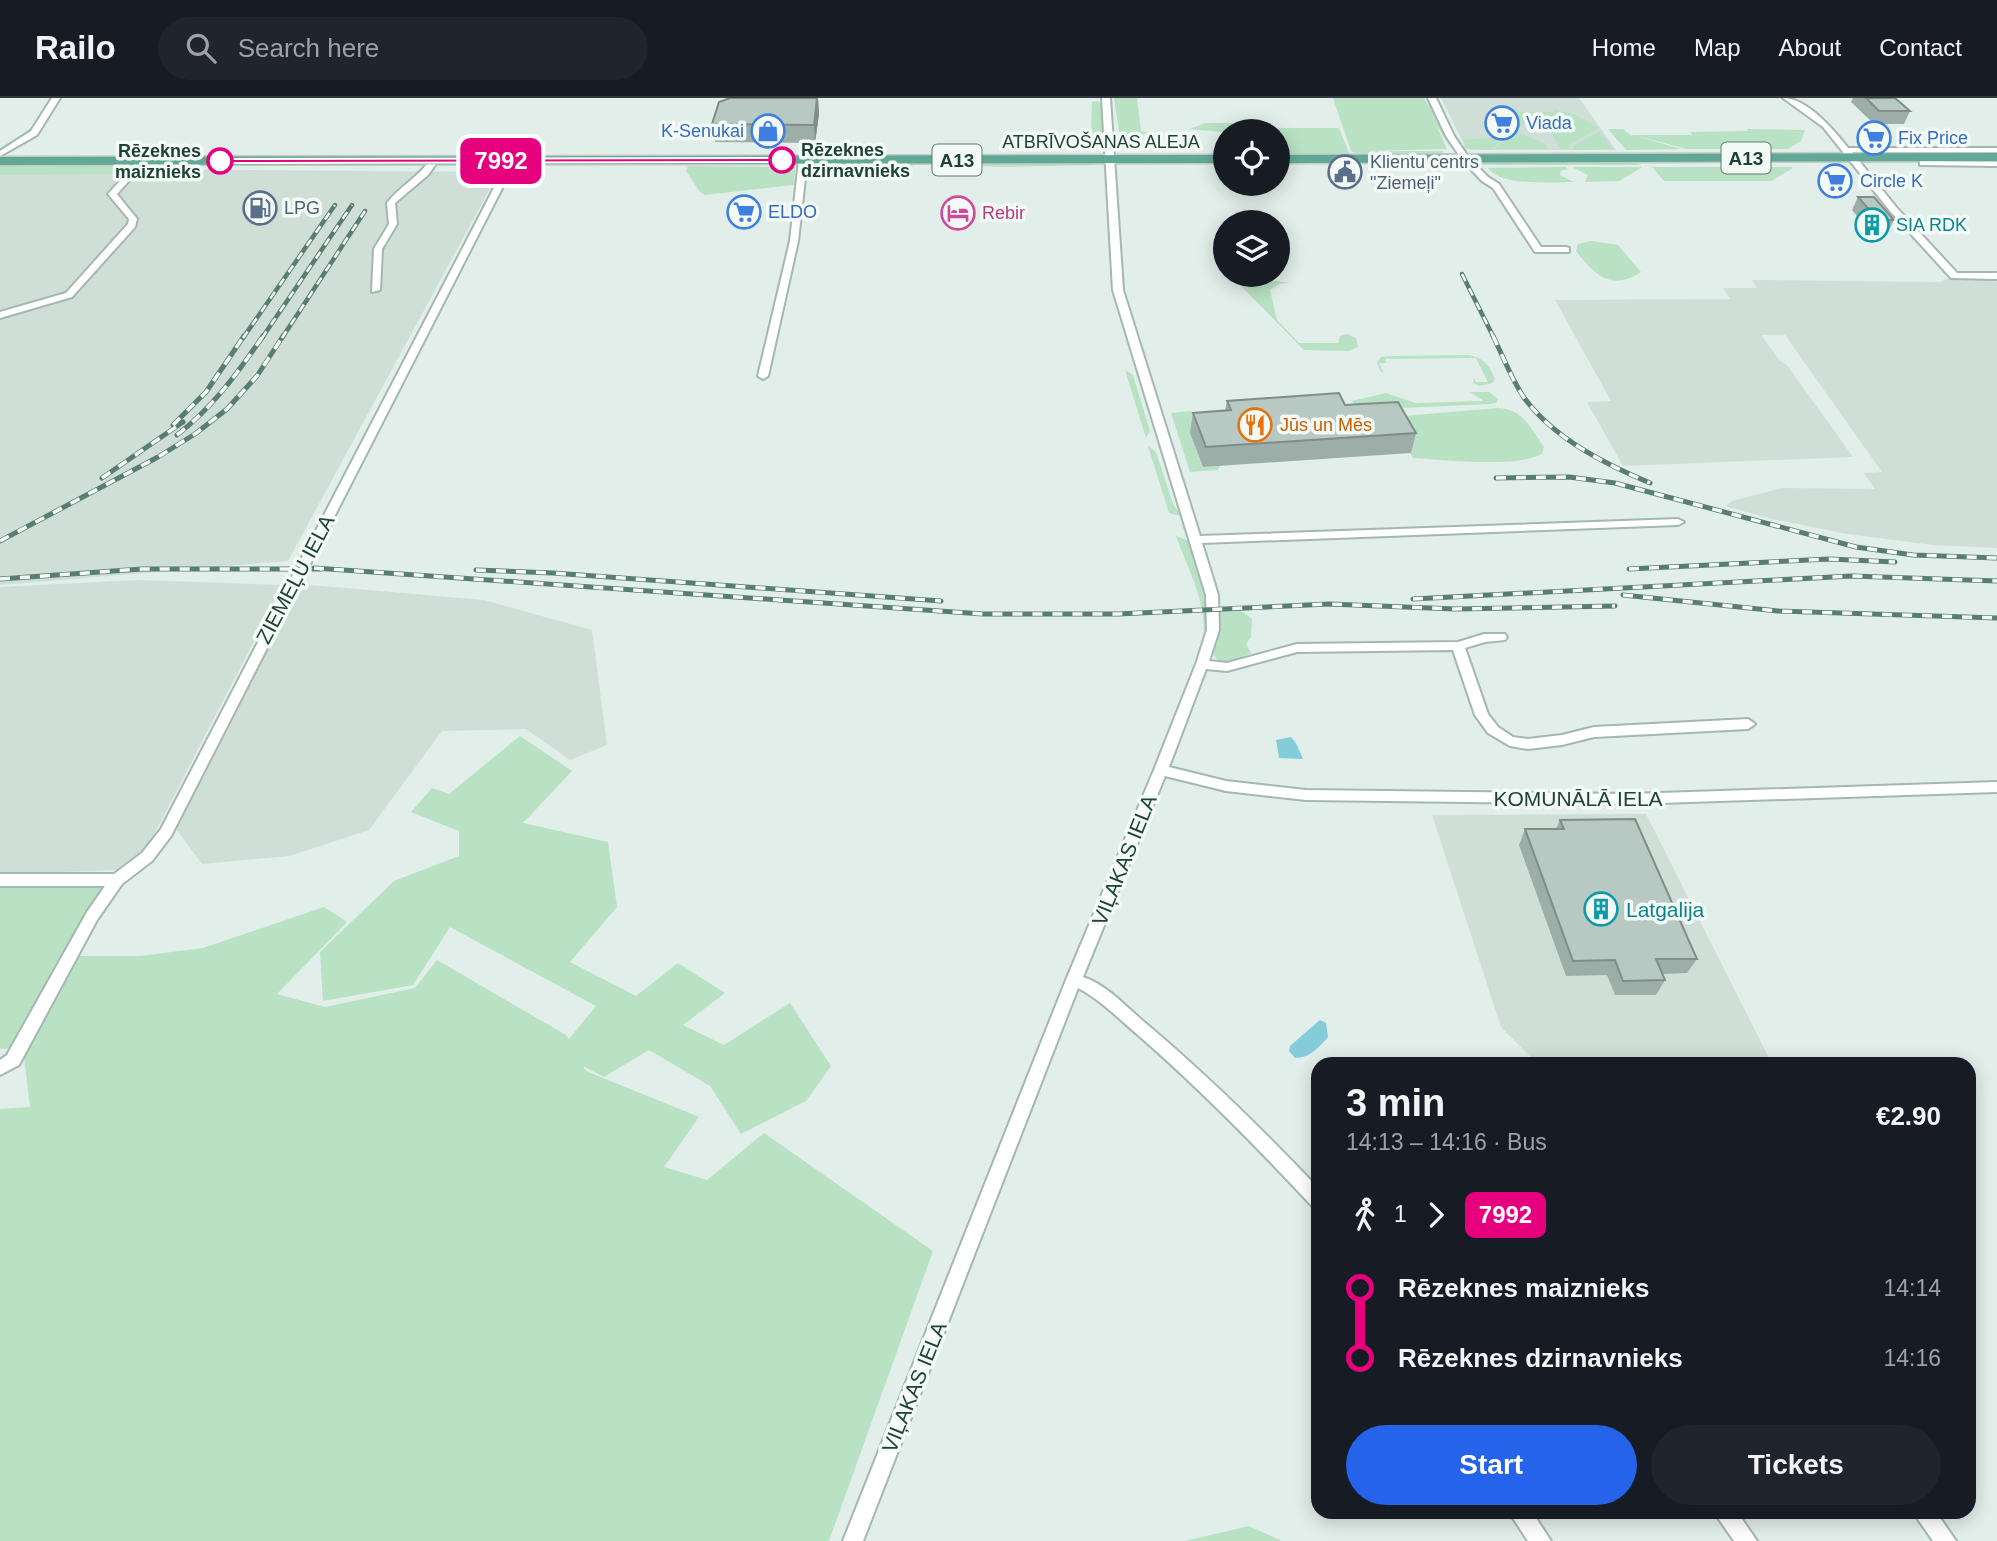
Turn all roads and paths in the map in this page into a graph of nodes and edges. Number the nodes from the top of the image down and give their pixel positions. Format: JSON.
{"nodes":[{"id":1,"x":56,"y":98,"type":"edge"},
{"id":2,"x":1106,"y":98,"type":"edge"},
{"id":3,"x":1432,"y":98,"type":"edge"},
{"id":4,"x":1787,"y":98,"type":"edge"},
{"id":5,"x":1997,"y":150,"type":"edge"},
{"id":6,"x":0,"y":154,"type":"edge"},
{"id":7,"x":1849,"y":154,"type":"junction"},
{"id":8,"x":1923,"y":156,"type":"junction"},
{"id":9,"x":1967,"y":157,"type":"junction"},
{"id":10,"x":1997,"y":157,"type":"edge"},
{"id":11,"x":1463,"y":158,"type":"junction"},
{"id":12,"x":1878,"y":158,"type":"junction"},
{"id":13,"x":1111,"y":159,"type":"junction"},
{"id":14,"x":1213,"y":159,"type":"edge"},
{"id":15,"x":1290,"y":159,"type":"edge"},
{"id":16,"x":803,"y":160,"type":"junction"},
{"id":17,"x":0,"y":161,"type":"edge"},
{"id":18,"x":142,"y":161,"type":"junction"},
{"id":19,"x":433,"y":161,"type":"junction"},
{"id":20,"x":512,"y":161,"type":"junction"},
{"id":21,"x":1997,"y":164,"type":"edge"},
{"id":22,"x":1566,"y":250,"type":"dead end"},
{"id":23,"x":1997,"y":276,"type":"edge"},
{"id":24,"x":375,"y":290,"type":"dead end"},
{"id":25,"x":0,"y":315,"type":"edge"},
{"id":26,"x":763,"y":376,"type":"dead end"},
{"id":27,"x":1678,"y":522,"type":"dead end"},
{"id":28,"x":1196,"y":540,"type":"junction"},
{"id":29,"x":1501,"y":637,"type":"dead end"},
{"id":30,"x":1458,"y":646,"type":"junction"},
{"id":31,"x":1202,"y":664,"type":"junction"},
{"id":32,"x":1748,"y":724,"type":"dead end"},
{"id":33,"x":1161,"y":770,"type":"junction"},
{"id":34,"x":1997,"y":787,"type":"edge"},
{"id":35,"x":0,"y":880,"type":"edge"},
{"id":36,"x":117,"y":880,"type":"junction"},
{"id":37,"x":1074,"y":980,"type":"junction"},
{"id":38,"x":0,"y":1068,"type":"edge"},
{"id":39,"x":1311,"y":1193,"type":"edge"},
{"id":40,"x":1524,"y":1519,"type":"edge"},
{"id":41,"x":1730,"y":1519,"type":"edge"},
{"id":42,"x":1929,"y":1519,"type":"edge"},
{"id":43,"x":853,"y":1541,"type":"edge"},
{"id":44,"x":1541,"y":1541,"type":"edge"},
{"id":45,"x":1747,"y":1541,"type":"edge"},
{"id":46,"x":1946,"y":1541,"type":"edge"}],
"edges":[{"from":1,"to":6,"type":"street"},
{"from":2,"to":13,"type":"street","name":"VIĻAKAS IELA"},
{"from":3,"to":11,"type":"street"},
{"from":4,"to":7,"type":"street"},
{"from":5,"to":8,"type":"street"},
{"from":7,"to":8,"type":"street"},
{"from":7,"to":11,"type":"main road","number":"A13"},
{"from":7,"to":12,"type":"main road","number":"A13"},
{"from":7,"to":23,"type":"street"},
{"from":8,"to":9,"type":"main road"},
{"from":8,"to":12,"type":"main road"},
{"from":8,"to":21,"type":"street"},
{"from":9,"to":10,"type":"main road","number":"A13"},
{"from":9,"to":12,"type":"main road","number":"A13"},
{"from":11,"to":15,"type":"main road","number":"A13"},
{"from":11,"to":22,"type":"street"},
{"from":13,"to":14,"type":"main road","name":"ATBRĪVOŠANAS ALEJA","number":"A13"},
{"from":13,"to":16,"type":"main road","name":"ATBRĪVOŠANAS ALEJA","number":"A13"},
{"from":13,"to":28,"type":"street","name":"VIĻAKAS IELA"},
{"from":16,"to":20,"type":"main road","name":"ATBRĪVOŠANAS ALEJA","number":"A13"},
{"from":16,"to":26,"type":"street"},
{"from":17,"to":18,"type":"main road","name":"ATBRĪVOŠANAS ALEJA","number":"A13"},
{"from":18,"to":19,"type":"main road","name":"ATBRĪVOŠANAS ALEJA","number":"A13"},
{"from":18,"to":25,"type":"street"},
{"from":19,"to":20,"type":"main road","name":"ATBRĪVOŠANAS ALEJA","number":"A13"},
{"from":19,"to":24,"type":"street"},
{"from":20,"to":36,"type":"street","name":"ZIEMEĻU IELA"},
{"from":27,"to":28,"type":"street"},
{"from":28,"to":31,"type":"street","name":"VIĻAKAS IELA"},
{"from":29,"to":30,"type":"street"},
{"from":30,"to":31,"type":"street"},
{"from":30,"to":32,"type":"street"},
{"from":31,"to":33,"type":"street","name":"VIĻAKAS IELA"},
{"from":33,"to":34,"type":"street","name":"KOMUNĀLĀ IELA"},
{"from":33,"to":37,"type":"street","name":"VIĻAKAS IELA"},
{"from":35,"to":36,"type":"street"},
{"from":36,"to":38,"type":"street","name":"ZIEMEĻU IELA"},
{"from":37,"to":39,"type":"street"},
{"from":37,"to":43,"type":"street","name":"VIĻAKAS IELA"},
{"from":40,"to":44,"type":"street"},
{"from":41,"to":45,"type":"street"},
{"from":42,"to":46,"type":"street"}]}
